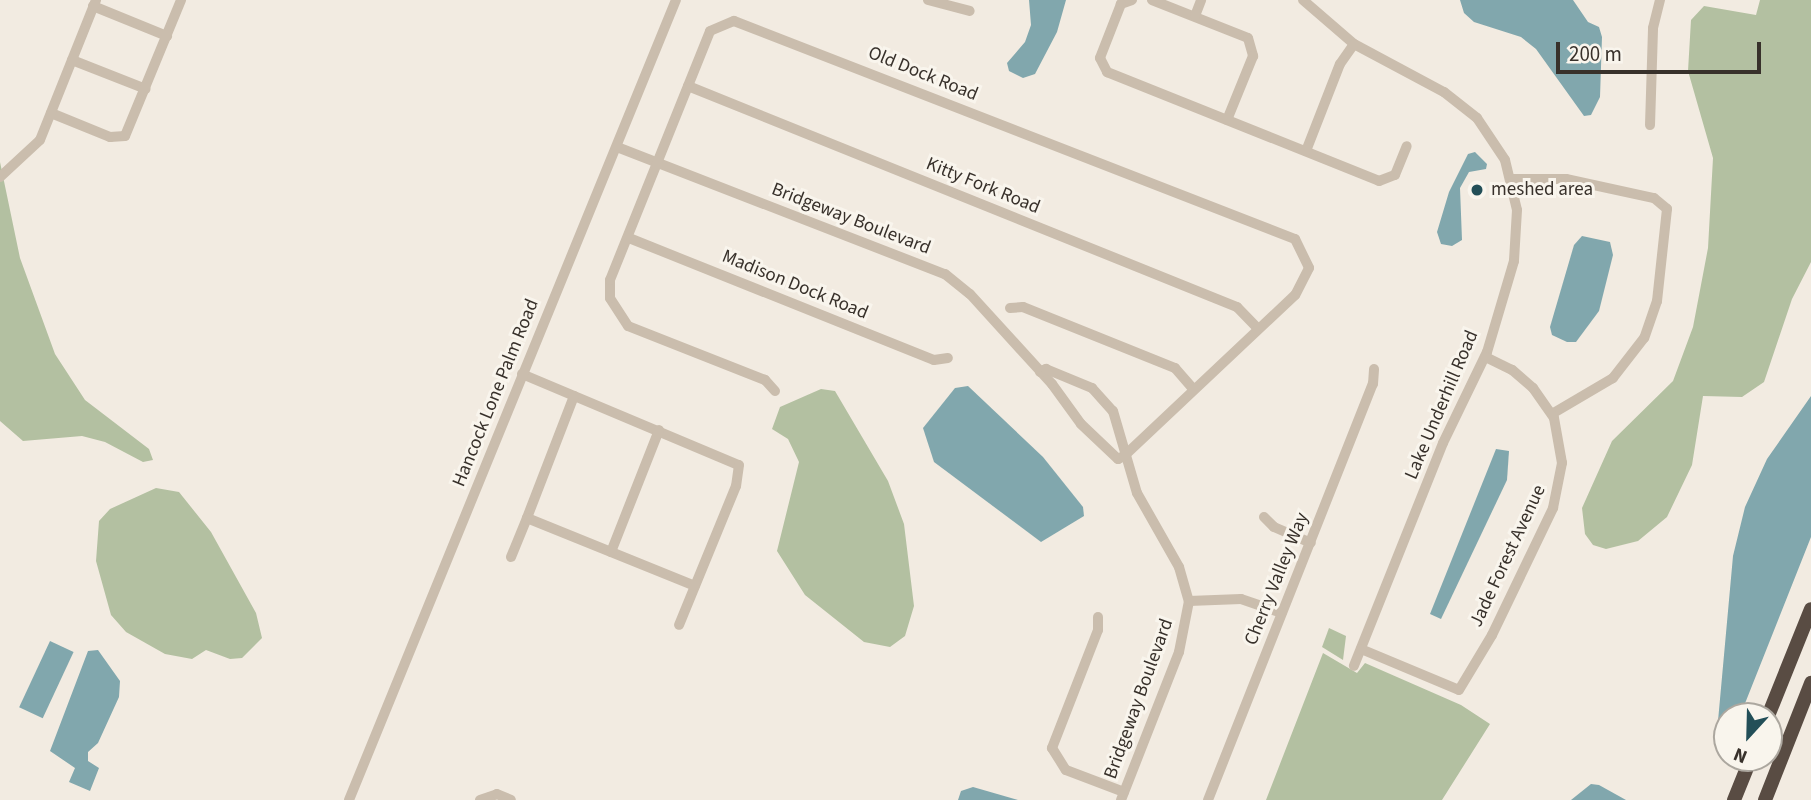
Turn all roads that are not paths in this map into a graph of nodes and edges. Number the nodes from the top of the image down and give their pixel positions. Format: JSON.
{"nodes":[{"id":1,"x":181,"y":0,"type":"edge"},
{"id":2,"x":676,"y":0,"type":"edge"},
{"id":3,"x":928,"y":0,"type":"edge"},
{"id":4,"x":1132,"y":0,"type":"edge"},
{"id":5,"x":1152,"y":0,"type":"edge"},
{"id":6,"x":1201,"y":0,"type":"edge"},
{"id":7,"x":1303,"y":0,"type":"edge"},
{"id":8,"x":1660,"y":0,"type":"edge"},
{"id":9,"x":95,"y":3,"type":"edge"},
{"id":10,"x":970,"y":11,"type":"dead end"},
{"id":11,"x":1195,"y":16,"type":"junction"},
{"id":12,"x":167,"y":36,"type":"junction"},
{"id":13,"x":1354,"y":44,"type":"junction"},
{"id":14,"x":72,"y":60,"type":"junction"},
{"id":15,"x":688,"y":86,"type":"junction"},
{"id":16,"x":146,"y":89,"type":"junction"},
{"id":17,"x":51,"y":113,"type":"junction"},
{"id":18,"x":1227,"y":120,"type":"junction"},
{"id":19,"x":1650,"y":125,"type":"dead end"},
{"id":20,"x":1407,"y":146,"type":"dead end"},
{"id":21,"x":617,"y":147,"type":"junction"},
{"id":22,"x":1306,"y":151,"type":"junction"},
{"id":23,"x":660,"y":163,"type":"junction"},
{"id":24,"x":0,"y":177,"type":"edge"},
{"id":25,"x":1513,"y":179,"type":"junction"},
{"id":26,"x":629,"y":238,"type":"junction"},
{"id":27,"x":1010,"y":308,"type":"dead end"},
{"id":28,"x":1258,"y":329,"type":"junction"},
{"id":29,"x":1485,"y":357,"type":"junction"},
{"id":30,"x":947,"y":358,"type":"dead end"},
{"id":31,"x":1374,"y":369,"type":"dead end"},
{"id":32,"x":1040,"y":372,"type":"junction"},
{"id":33,"x":522,"y":374,"type":"junction"},
{"id":34,"x":1193,"y":389,"type":"junction"},
{"id":35,"x":775,"y":391,"type":"dead end"},
{"id":36,"x":574,"y":396,"type":"junction"},
{"id":37,"x":1552,"y":414,"type":"junction"},
{"id":38,"x":659,"y":430,"type":"junction"},
{"id":39,"x":1124,"y":456,"type":"junction"},
{"id":40,"x":1264,"y":517,"type":"dead end"},
{"id":41,"x":527,"y":518,"type":"junction"},
{"id":42,"x":1311,"y":543,"type":"junction"},
{"id":43,"x":611,"y":552,"type":"junction"},
{"id":44,"x":511,"y":556,"type":"dead end"},
{"id":45,"x":695,"y":586,"type":"junction"},
{"id":46,"x":1189,"y":601,"type":"junction"},
{"id":47,"x":1811,"y":609,"type":"edge"},
{"id":48,"x":1282,"y":613,"type":"junction"},
{"id":49,"x":1098,"y":617,"type":"dead end"},
{"id":50,"x":679,"y":625,"type":"dead end"},
{"id":51,"x":1361,"y":649,"type":"junction"},
{"id":52,"x":1354,"y":666,"type":"dead end"},
{"id":53,"x":1811,"y":684,"type":"edge"},
{"id":54,"x":1774,"y":702,"type":"edge"},
{"id":55,"x":1745,"y":772,"type":"edge"},
{"id":56,"x":1123,"y":796,"type":"edge"},
{"id":57,"x":349,"y":800,"type":"edge"},
{"id":58,"x":480,"y":800,"type":"edge"},
{"id":59,"x":511,"y":800,"type":"edge"},
{"id":60,"x":1208,"y":800,"type":"edge"},
{"id":61,"x":1734,"y":800,"type":"edge"},
{"id":62,"x":1765,"y":800,"type":"edge"}],
"edges":[{"from":1,"to":12,"type":"street"},
{"from":2,"to":21,"type":"street","name":"Hancock Lone Palm Road"},
{"from":3,"to":10,"type":"street"},
{"from":4,"to":18,"type":"street"},
{"from":5,"to":11,"type":"street"},
{"from":6,"to":11,"type":"street"},
{"from":7,"to":13,"type":"street","name":"Lake Underhill Road"},
{"from":8,"to":19,"type":"street"},
{"from":9,"to":12,"type":"street"},
{"from":9,"to":14,"type":"street"},
{"from":11,"to":18,"type":"street"},
{"from":12,"to":16,"type":"street"},
{"from":13,"to":22,"type":"street"},
{"from":13,"to":25,"type":"street","name":"Lake Underhill Road"},
{"from":14,"to":16,"type":"street"},
{"from":14,"to":17,"type":"street"},
{"from":15,"to":23,"type":"street","name":"Old Dock Road"},
{"from":15,"to":28,"type":"street","name":"Kitty Fork Road"},
{"from":15,"to":28,"type":"street","name":"Old Dock Road"},
{"from":16,"to":17,"type":"street"},
{"from":17,"to":24,"type":"street"},
{"from":18,"to":22,"type":"street"},
{"from":20,"to":22,"type":"street"},
{"from":21,"to":23,"type":"street","name":"Bridgeway Boulevard"},
{"from":21,"to":33,"type":"street","name":"Hancock Lone Palm Road"},
{"from":23,"to":26,"type":"street","name":"Old Dock Road"},
{"from":23,"to":32,"type":"street","name":"Bridgeway Boulevard"},
{"from":25,"to":29,"type":"street","name":"Lake Underhill Road"},
{"from":25,"to":37,"type":"street"},
{"from":26,"to":30,"type":"street","name":"Madison Dock Road"},
{"from":26,"to":35,"type":"street","name":"Old Dock Road"},
{"from":27,"to":34,"type":"street"},
{"from":28,"to":34,"type":"street","name":"Old Dock Road"},
{"from":29,"to":37,"type":"street"},
{"from":29,"to":51,"type":"street","name":"Lake Underhill Road"},
{"from":31,"to":42,"type":"street","name":"Cherry Valley Way"},
{"from":32,"to":39,"type":"street","name":"Bridgeway Boulevard"},
{"from":32,"to":39,"type":"street","name":"Bridgeway Boulevard"},
{"from":33,"to":36,"type":"street"},
{"from":33,"to":57,"type":"street","name":"Hancock Lone Palm Road"},
{"from":34,"to":39,"type":"street","name":"Old Dock Road"},
{"from":36,"to":38,"type":"street"},
{"from":36,"to":41,"type":"street"},
{"from":37,"to":51,"type":"street","name":"Jade Forest Avenue"},
{"from":38,"to":43,"type":"street"},
{"from":38,"to":45,"type":"street"},
{"from":39,"to":46,"type":"street","name":"Bridgeway Boulevard"},
{"from":40,"to":42,"type":"street"},
{"from":41,"to":43,"type":"street"},
{"from":41,"to":44,"type":"street"},
{"from":42,"to":48,"type":"street","name":"Cherry Valley Way"},
{"from":43,"to":45,"type":"street"},
{"from":45,"to":50,"type":"street"},
{"from":46,"to":48,"type":"street"},
{"from":46,"to":56,"type":"street","name":"Bridgeway Boulevard"},
{"from":47,"to":54,"type":"highway"},
{"from":48,"to":60,"type":"street","name":"Cherry Valley Way"},
{"from":49,"to":56,"type":"street"},
{"from":51,"to":52,"type":"street","name":"Lake Underhill Road"},
{"from":53,"to":62,"type":"highway"},
{"from":55,"to":61,"type":"highway"},
{"from":58,"to":59,"type":"street"}]}
